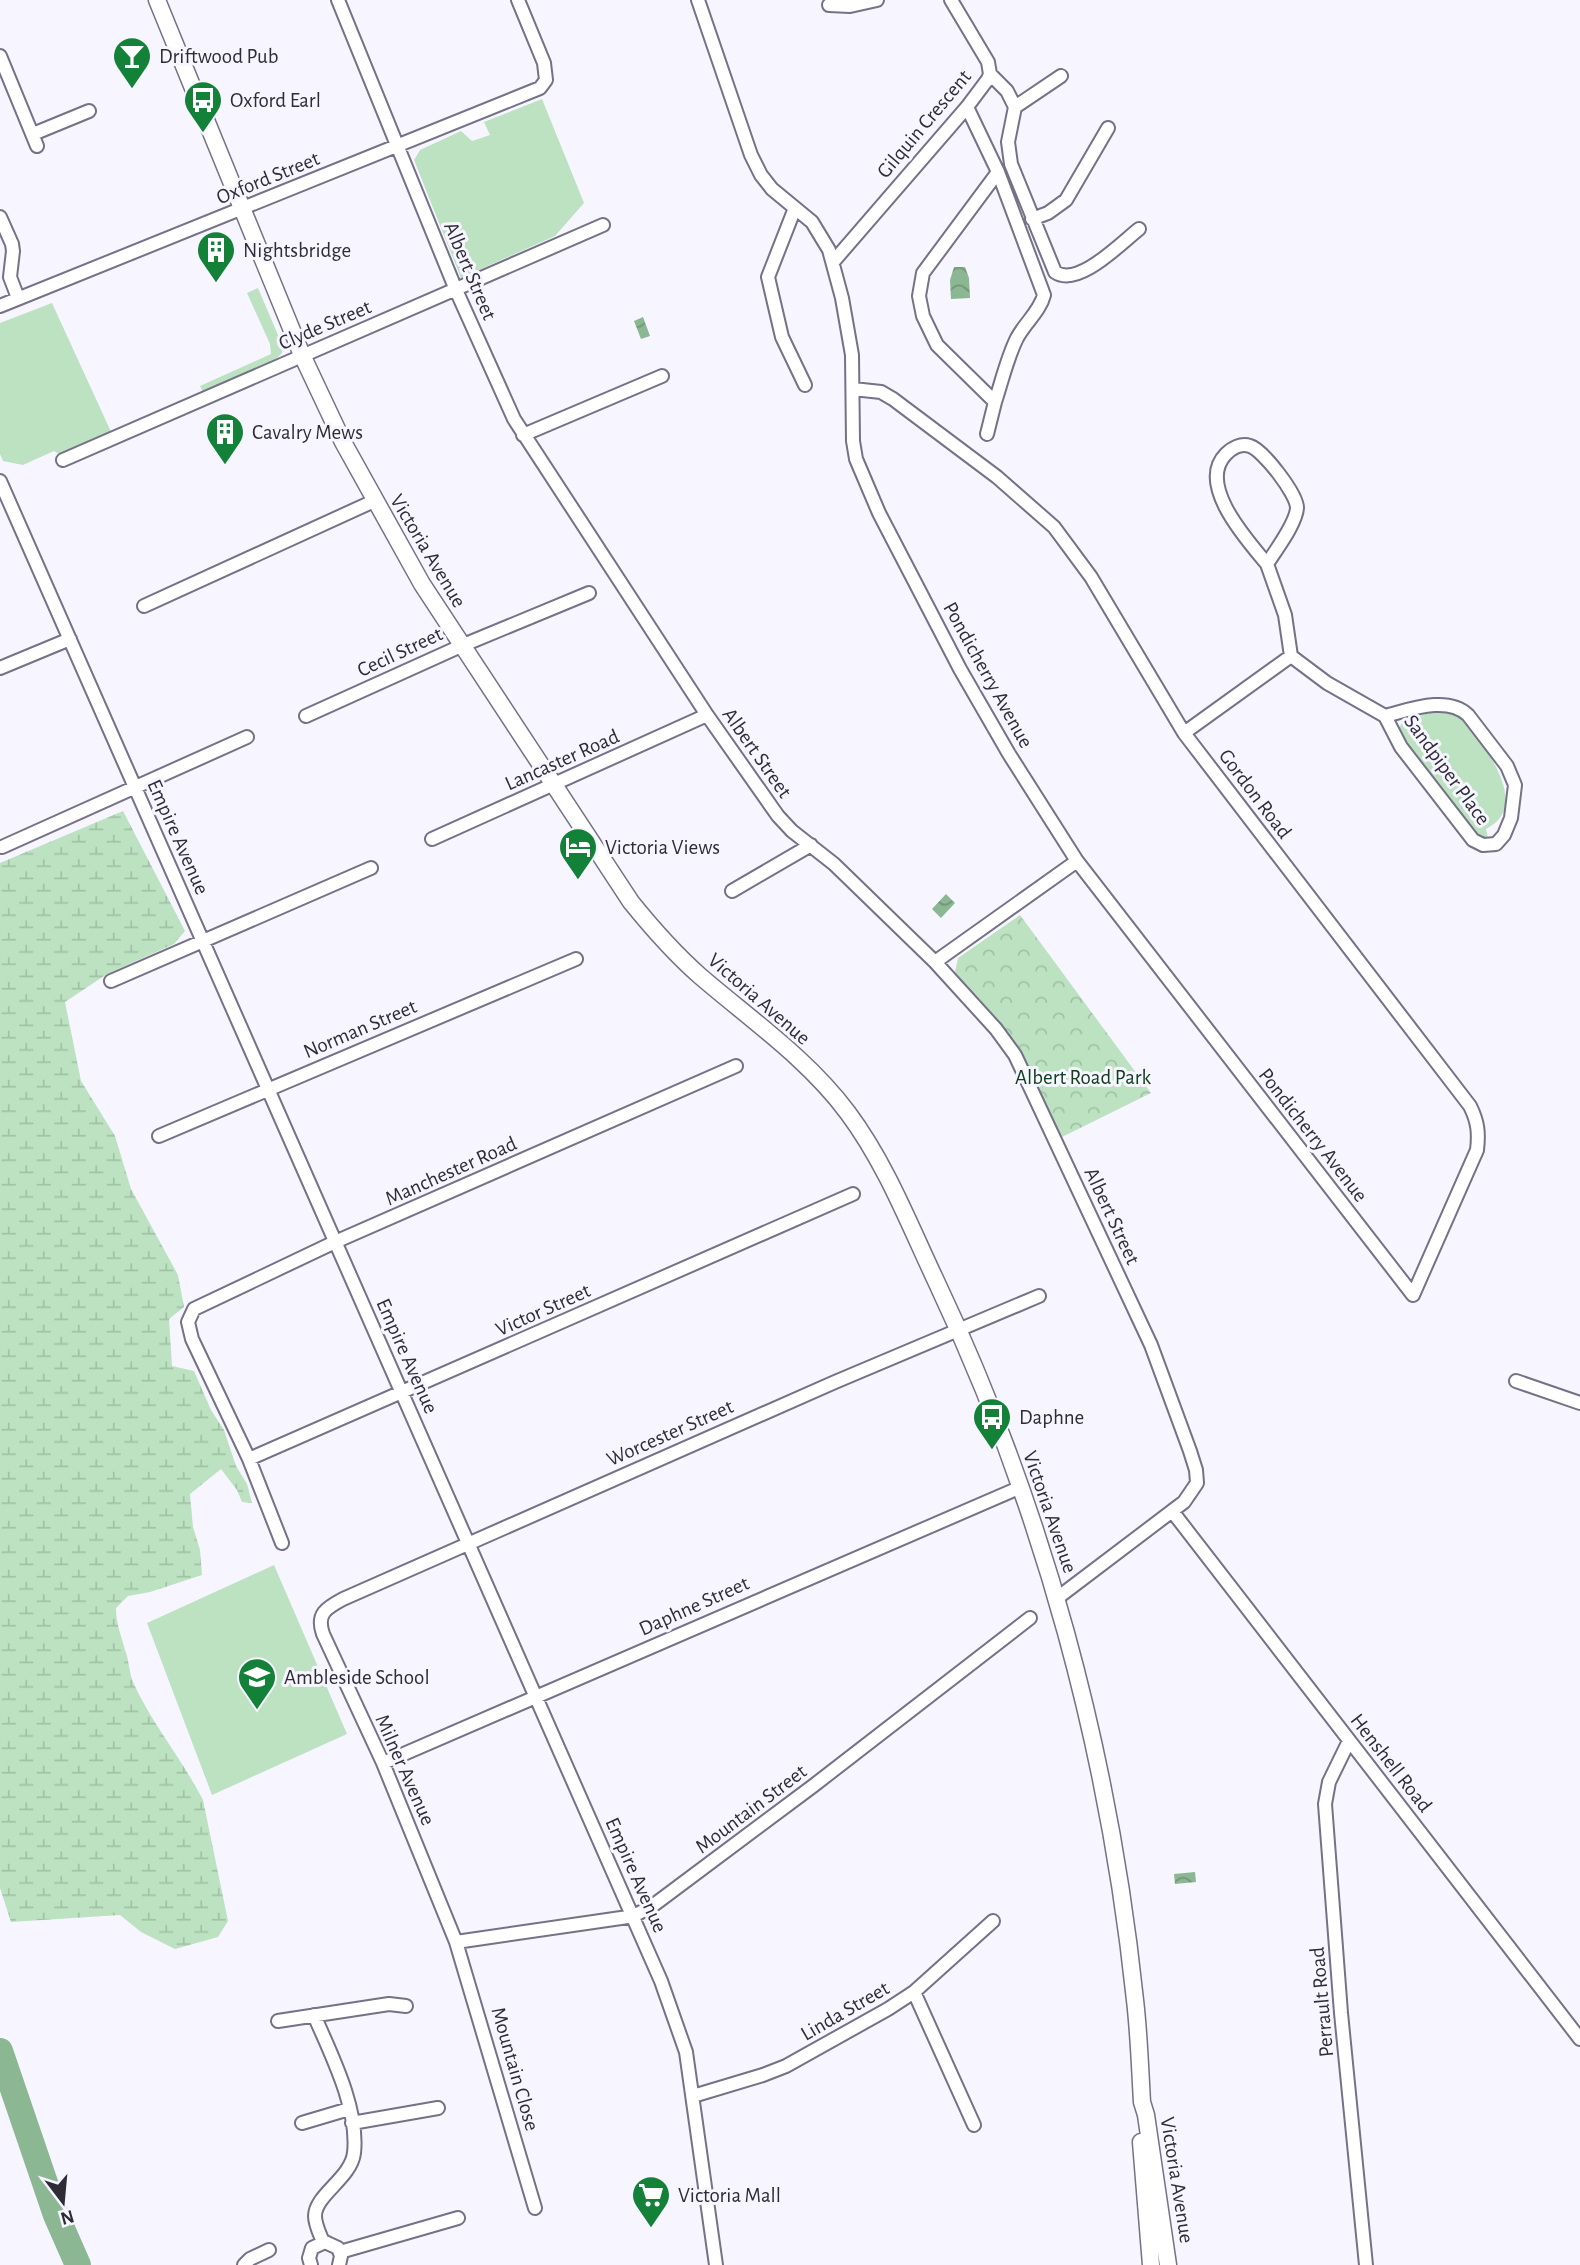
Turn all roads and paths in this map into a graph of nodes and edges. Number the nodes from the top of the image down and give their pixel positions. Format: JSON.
{"nodes":[{"id":1,"x":156,"y":0,"type":"edge"},
{"id":2,"x":338,"y":0,"type":"edge"},
{"id":3,"x":518,"y":0,"type":"edge"},
{"id":4,"x":698,"y":0,"type":"edge"},
{"id":5,"x":877,"y":0,"type":"edge"},
{"id":6,"x":951,"y":0,"type":"edge"},
{"id":7,"x":828,"y":5,"type":"dead end"},
{"id":8,"x":0,"y":55,"type":"edge"},
{"id":9,"x":990,"y":74,"type":"junction"},
{"id":10,"x":1061,"y":76,"type":"dead end"},
{"id":11,"x":967,"y":107,"type":"junction"},
{"id":12,"x":1015,"y":107,"type":"junction"},
{"id":13,"x":89,"y":111,"type":"dead end"},
{"id":14,"x":1108,"y":128,"type":"dead end"},
{"id":15,"x":398,"y":147,"type":"junction"},
{"id":16,"x":998,"y":172,"type":"junction"},
{"id":17,"x":796,"y":208,"type":"junction"},
{"id":18,"x":242,"y":209,"type":"junction"},
{"id":19,"x":0,"y":217,"type":"edge"},
{"id":20,"x":1032,"y":219,"type":"junction"},
{"id":21,"x":603,"y":225,"type":"dead end"},
{"id":22,"x":1139,"y":229,"type":"dead end"},
{"id":23,"x":833,"y":262,"type":"junction"},
{"id":24,"x":5,"y":281,"type":"edge"},
{"id":25,"x":456,"y":290,"type":"junction"},
{"id":26,"x":18,"y":298,"type":"junction"},
{"id":27,"x":0,"y":306,"type":"edge"},
{"id":28,"x":302,"y":355,"type":"junction"},
{"id":29,"x":662,"y":376,"type":"dead end"},
{"id":30,"x":805,"y":385,"type":"dead end"},
{"id":31,"x":853,"y":389,"type":"junction"},
{"id":32,"x":995,"y":402,"type":"junction"},
{"id":33,"x":987,"y":434,"type":"dead end"},
{"id":34,"x":523,"y":435,"type":"junction"},
{"id":35,"x":63,"y":460,"type":"dead end"},
{"id":36,"x":0,"y":481,"type":"edge"},
{"id":37,"x":374,"y":501,"type":"junction"},
{"id":38,"x":1267,"y":564,"type":"junction"},
{"id":39,"x":589,"y":593,"type":"dead end"},
{"id":40,"x":144,"y":607,"type":"dead end"},
{"id":41,"x":70,"y":639,"type":"junction"},
{"id":42,"x":461,"y":646,"type":"junction"},
{"id":43,"x":1291,"y":656,"type":"junction"},
{"id":44,"x":0,"y":668,"type":"edge"},
{"id":45,"x":707,"y":715,"type":"junction"},
{"id":46,"x":306,"y":716,"type":"dead end"},
{"id":47,"x":1385,"y":716,"type":"junction"},
{"id":48,"x":1184,"y":733,"type":"junction"},
{"id":49,"x":247,"y":737,"type":"dead end"},
{"id":50,"x":552,"y":786,"type":"junction"},
{"id":51,"x":134,"y":787,"type":"junction"},
{"id":52,"x":432,"y":839,"type":"dead end"},
{"id":53,"x":811,"y":845,"type":"junction"},
{"id":54,"x":2,"y":847,"type":"dead end"},
{"id":55,"x":1077,"y":861,"type":"junction"},
{"id":56,"x":371,"y":868,"type":"dead end"},
{"id":57,"x":732,"y":891,"type":"dead end"},
{"id":58,"x":202,"y":940,"type":"junction"},
{"id":59,"x":576,"y":958,"type":"dead end"},
{"id":60,"x":935,"y":962,"type":"junction"},
{"id":61,"x":111,"y":981,"type":"dead end"},
{"id":62,"x":736,"y":1066,"type":"dead end"},
{"id":63,"x":267,"y":1089,"type":"junction"},
{"id":64,"x":159,"y":1136,"type":"dead end"},
{"id":65,"x":853,"y":1194,"type":"dead end"},
{"id":66,"x":335,"y":1242,"type":"junction"},
{"id":67,"x":1413,"y":1295,"type":"joint"},
{"id":68,"x":1039,"y":1296,"type":"dead end"},
{"id":69,"x":958,"y":1329,"type":"junction"},
{"id":70,"x":1516,"y":1381,"type":"dead end"},
{"id":71,"x":402,"y":1393,"type":"junction"},
{"id":72,"x":1580,"y":1402,"type":"edge"},
{"id":73,"x":249,"y":1459,"type":"junction"},
{"id":74,"x":1021,"y":1487,"type":"junction"},
{"id":75,"x":1172,"y":1511,"type":"junction"},
{"id":76,"x":282,"y":1543,"type":"dead end"},
{"id":77,"x":468,"y":1544,"type":"junction"},
{"id":78,"x":1056,"y":1599,"type":"junction"},
{"id":79,"x":321,"y":1615,"type":"joint"},
{"id":80,"x":1030,"y":1618,"type":"dead end"},
{"id":81,"x":535,"y":1695,"type":"junction"},
{"id":82,"x":1349,"y":1741,"type":"junction"},
{"id":83,"x":383,"y":1763,"type":"junction"},
{"id":84,"x":633,"y":1916,"type":"junction"},
{"id":85,"x":993,"y":1921,"type":"dead end"},
{"id":86,"x":456,"y":1942,"type":"junction"},
{"id":87,"x":914,"y":1992,"type":"junction"},
{"id":88,"x":406,"y":2006,"type":"dead end"},
{"id":89,"x":314,"y":2015,"type":"junction"},
{"id":90,"x":278,"y":2021,"type":"dead end"},
{"id":91,"x":1580,"y":2039,"type":"edge"},
{"id":92,"x":693,"y":2096,"type":"junction"},
{"id":93,"x":1142,"y":2102,"type":"junction"},
{"id":94,"x":438,"y":2108,"type":"dead end"},
{"id":95,"x":349,"y":2109,"type":"junction"},
{"id":96,"x":302,"y":2123,"type":"dead end"},
{"id":97,"x":352,"y":2123,"type":"junction"},
{"id":98,"x":974,"y":2125,"type":"dead end"},
{"id":99,"x":535,"y":2208,"type":"dead end"},
{"id":100,"x":458,"y":2218,"type":"dead end"},
{"id":101,"x":323,"y":2242,"type":"junction"},
{"id":102,"x":269,"y":2250,"type":"dead end"},
{"id":103,"x":340,"y":2259,"type":"edge"},
{"id":104,"x":244,"y":2265,"type":"edge"},
{"id":105,"x":311,"y":2265,"type":"edge"},
{"id":106,"x":716,"y":2265,"type":"edge"},
{"id":107,"x":1151,"y":2265,"type":"edge"},
{"id":108,"x":1168,"y":2265,"type":"edge"},
{"id":109,"x":1366,"y":2265,"type":"edge"}],
"edges":[{"from":1,"to":18,"type":"street","name":"Victoria Avenue"},
{"from":2,"to":15,"type":"street","name":"Albert Street"},
{"from":3,"to":15,"type":"street","name":"Oxford Street"},
{"from":4,"to":17,"type":"street","name":"Pondicherry Avenue"},
{"from":5,"to":7,"type":"street"},
{"from":6,"to":9,"type":"street","name":"Gilquin Crescent"},
{"from":8,"to":13,"type":"street"},
{"from":9,"to":11,"type":"street","name":"Gilquin Crescent"},
{"from":9,"to":12,"type":"street"},
{"from":10,"to":12,"type":"street"},
{"from":11,"to":16,"type":"street"},
{"from":11,"to":23,"type":"street","name":"Gilquin Crescent"},
{"from":12,"to":20,"type":"street"},
{"from":14,"to":20,"type":"street"},
{"from":15,"to":18,"type":"street","name":"Oxford Street"},
{"from":15,"to":25,"type":"street","name":"Albert Street"},
{"from":16,"to":32,"type":"street"},
{"from":16,"to":32,"type":"street"},
{"from":17,"to":23,"type":"street","name":"Pondicherry Avenue"},
{"from":17,"to":30,"type":"street"},
{"from":18,"to":26,"type":"street","name":"Oxford Street"},
{"from":18,"to":28,"type":"street","name":"Victoria Avenue"},
{"from":19,"to":24,"type":"street"},
{"from":20,"to":22,"type":"street"},
{"from":21,"to":25,"type":"street","name":"Clyde Street"},
{"from":23,"to":31,"type":"street","name":"Pondicherry Avenue"},
{"from":24,"to":26,"type":"street"},
{"from":25,"to":28,"type":"street","name":"Clyde Street"},
{"from":25,"to":34,"type":"street","name":"Albert Street"},
{"from":26,"to":27,"type":"street","name":"Oxford Street"},
{"from":28,"to":35,"type":"street","name":"Clyde Street"},
{"from":28,"to":37,"type":"street","name":"Victoria Avenue"},
{"from":29,"to":34,"type":"street"},
{"from":31,"to":48,"type":"street","name":"Gordon Road"},
{"from":31,"to":55,"type":"street","name":"Pondicherry Avenue"},
{"from":32,"to":33,"type":"street"},
{"from":34,"to":45,"type":"street","name":"Albert Street"},
{"from":36,"to":41,"type":"street","name":"Empire Avenue"},
{"from":37,"to":40,"type":"street"},
{"from":37,"to":42,"type":"street","name":"Victoria Avenue"},
{"from":38,"to":38,"type":"street"},
{"from":38,"to":43,"type":"street"},
{"from":39,"to":42,"type":"street","name":"Cecil Street"},
{"from":41,"to":44,"type":"street"},
{"from":41,"to":51,"type":"street","name":"Empire Avenue"},
{"from":42,"to":46,"type":"street","name":"Cecil Street"},
{"from":42,"to":50,"type":"street","name":"Victoria Avenue"},
{"from":43,"to":47,"type":"street","name":"Sandpiper Place"},
{"from":43,"to":48,"type":"street"},
{"from":45,"to":50,"type":"street","name":"Lancaster Road"},
{"from":45,"to":53,"type":"street","name":"Albert Street"},
{"from":47,"to":47,"type":"street","name":"Sandpiper Place"},
{"from":48,"to":67,"type":"street","name":"Gordon Road"},
{"from":49,"to":51,"type":"street"},
{"from":50,"to":52,"type":"street","name":"Lancaster Road"},
{"from":50,"to":69,"type":"street","name":"Victoria Avenue"},
{"from":51,"to":54,"type":"street"},
{"from":51,"to":58,"type":"street","name":"Empire Avenue"},
{"from":53,"to":57,"type":"street"},
{"from":53,"to":60,"type":"street","name":"Albert Street"},
{"from":55,"to":60,"type":"street"},
{"from":55,"to":67,"type":"street","name":"Pondicherry Avenue"},
{"from":56,"to":58,"type":"street"},
{"from":58,"to":61,"type":"street"},
{"from":58,"to":63,"type":"street","name":"Empire Avenue"},
{"from":59,"to":63,"type":"street","name":"Norman Street"},
{"from":60,"to":75,"type":"street","name":"Albert Street"},
{"from":62,"to":66,"type":"street","name":"Manchester Road"},
{"from":63,"to":64,"type":"street","name":"Norman Street"},
{"from":63,"to":66,"type":"street","name":"Empire Avenue"},
{"from":65,"to":71,"type":"street","name":"Victor Street"},
{"from":66,"to":71,"type":"street","name":"Empire Avenue"},
{"from":66,"to":73,"type":"street","name":"Manchester Road"},
{"from":68,"to":69,"type":"street","name":"Worcester Street"},
{"from":69,"to":74,"type":"street","name":"Victoria Avenue"},
{"from":69,"to":77,"type":"street","name":"Worcester Street"},
{"from":70,"to":72,"type":"street"},
{"from":71,"to":73,"type":"street","name":"Victor Street"},
{"from":71,"to":77,"type":"street","name":"Empire Avenue"},
{"from":73,"to":76,"type":"street"},
{"from":74,"to":78,"type":"street","name":"Victoria Avenue"},
{"from":74,"to":81,"type":"street","name":"Daphne Street"},
{"from":75,"to":78,"type":"street"},
{"from":75,"to":82,"type":"street","name":"Henshell Road"},
{"from":77,"to":79,"type":"street","name":"Worcester Street"},
{"from":77,"to":81,"type":"street","name":"Empire Avenue"},
{"from":78,"to":93,"type":"street","name":"Victoria Avenue"},
{"from":79,"to":83,"type":"street","name":"Milner Avenue"},
{"from":80,"to":84,"type":"street","name":"Mountain Street"},
{"from":81,"to":83,"type":"street","name":"Daphne Street"},
{"from":81,"to":84,"type":"street","name":"Empire Avenue"},
{"from":82,"to":91,"type":"street","name":"Henshell Road"},
{"from":82,"to":109,"type":"street","name":"Perrault Road"},
{"from":83,"to":86,"type":"street","name":"Milner Avenue"},
{"from":84,"to":86,"type":"street","name":"Mountain Street"},
{"from":84,"to":92,"type":"street","name":"Empire Avenue"},
{"from":85,"to":87,"type":"street","name":"Linda Street"},
{"from":86,"to":99,"type":"street","name":"Mountain Close"},
{"from":87,"to":92,"type":"street","name":"Linda Street"},
{"from":87,"to":98,"type":"street"},
{"from":88,"to":89,"type":"street"},
{"from":89,"to":90,"type":"street"},
{"from":89,"to":95,"type":"street"},
{"from":92,"to":106,"type":"street","name":"Empire Avenue"},
{"from":93,"to":107,"type":"street","name":"Victoria Avenue"},
{"from":93,"to":108,"type":"street","name":"Victoria Avenue"},
{"from":94,"to":97,"type":"street"},
{"from":95,"to":96,"type":"street"},
{"from":95,"to":97,"type":"street"},
{"from":97,"to":101,"type":"street"},
{"from":100,"to":103,"type":"street"},
{"from":101,"to":103,"type":"street"},
{"from":101,"to":105,"type":"street"},
{"from":102,"to":104,"type":"street"}]}
